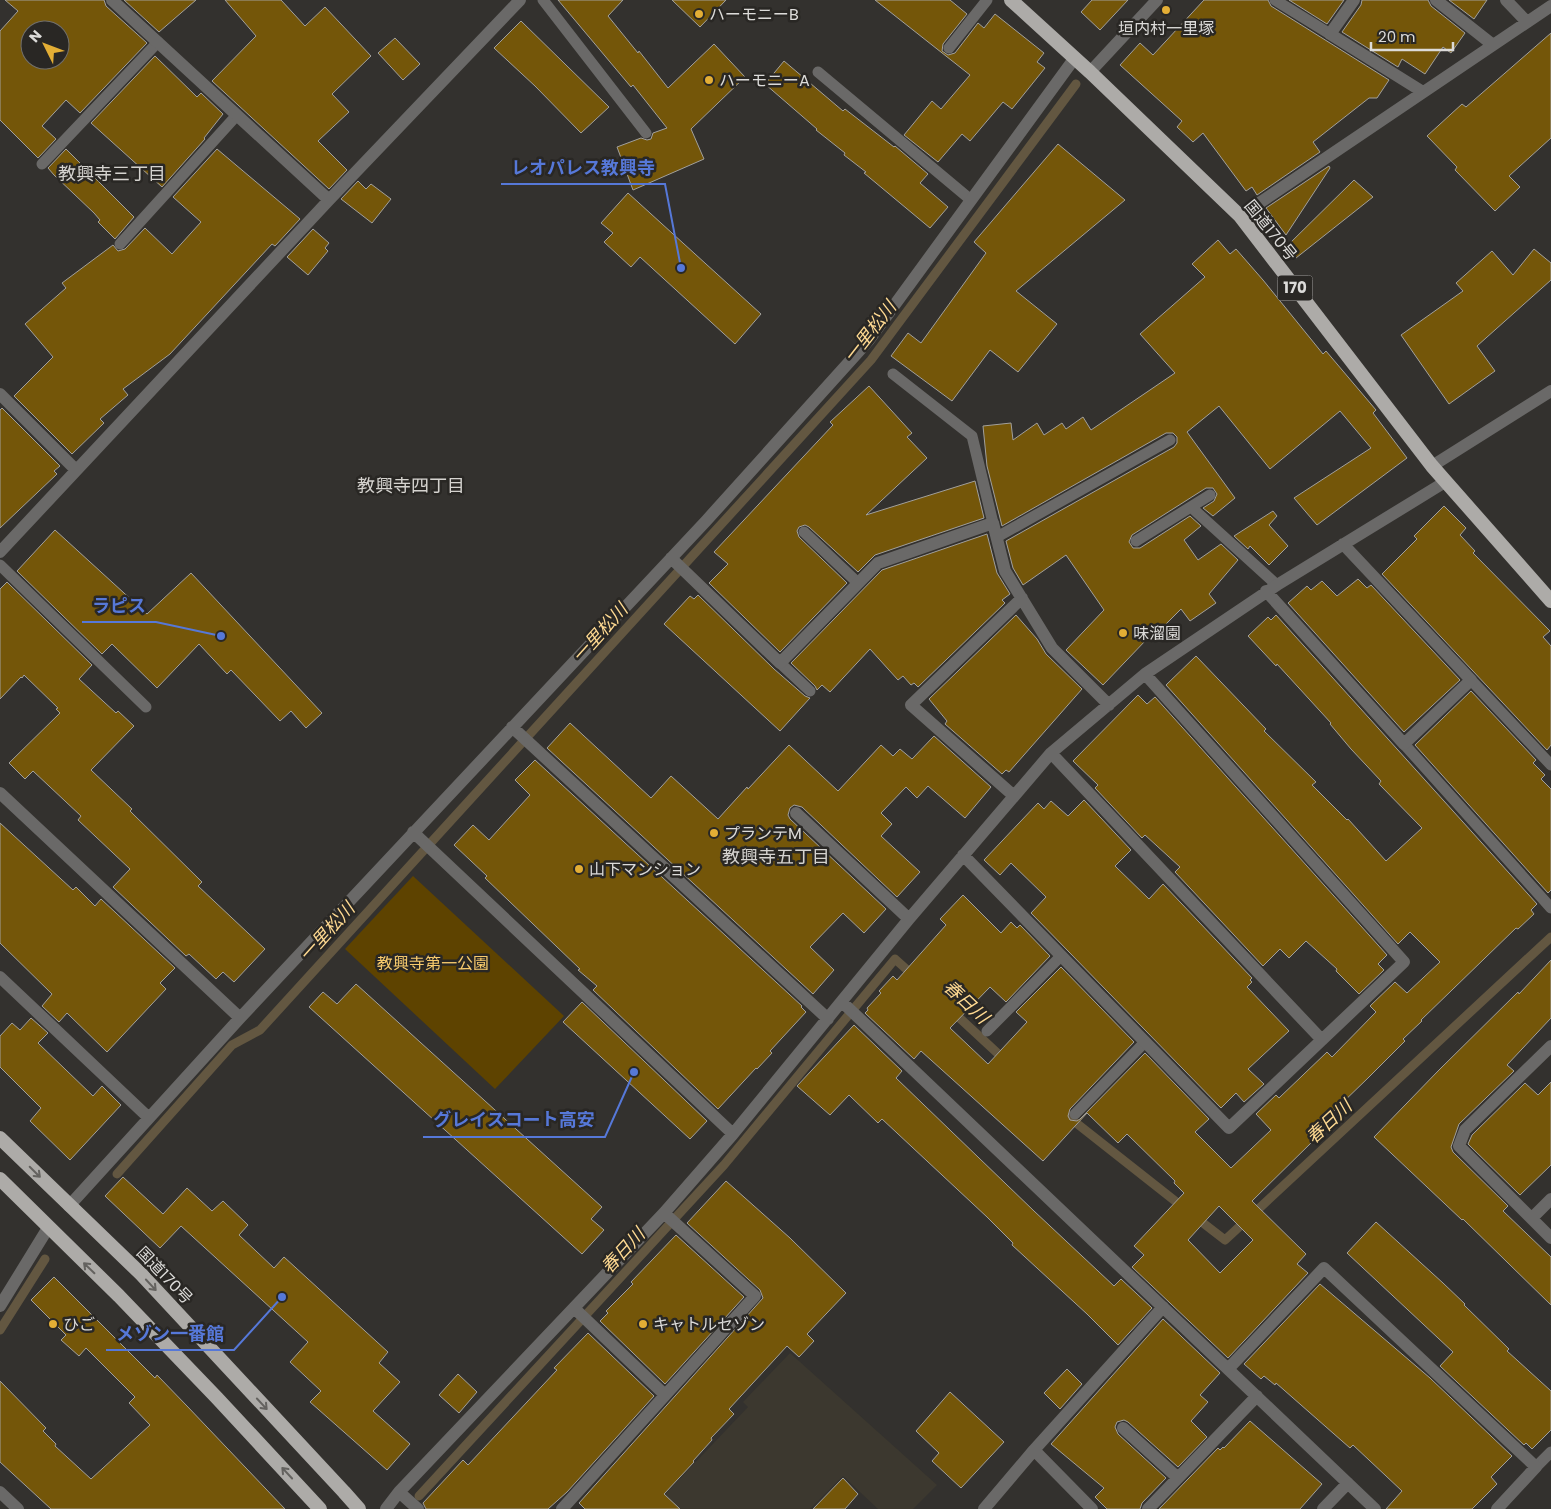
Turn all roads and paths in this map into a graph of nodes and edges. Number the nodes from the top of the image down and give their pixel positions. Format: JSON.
{"nodes":[{"id":1,"x":112,"y":0,"type":"edge"},
{"id":2,"x":520,"y":0,"type":"edge"},
{"id":3,"x":543,"y":0,"type":"edge"},
{"id":4,"x":987,"y":0,"type":"edge"},
{"id":5,"x":1011,"y":0,"type":"edge"},
{"id":6,"x":1157,"y":0,"type":"edge"},
{"id":7,"x":1276,"y":0,"type":"edge"},
{"id":8,"x":1354,"y":0,"type":"edge"},
{"id":9,"x":1436,"y":0,"type":"edge"},
{"id":10,"x":1506,"y":0,"type":"edge"},
{"id":11,"x":1551,"y":6,"type":"edge"},
{"id":12,"x":1527,"y":22,"type":"junction"},
{"id":13,"x":1330,"y":34,"type":"junction"},
{"id":14,"x":158,"y":42,"type":"junction"},
{"id":15,"x":1493,"y":45,"type":"junction"},
{"id":16,"x":949,"y":48,"type":"dead end"},
{"id":17,"x":1074,"y":59,"type":"junction"},
{"id":18,"x":818,"y":72,"type":"dead end"},
{"id":19,"x":1090,"y":72,"type":"junction"},
{"id":20,"x":1423,"y":92,"type":"junction"},
{"id":21,"x":237,"y":115,"type":"junction"},
{"id":22,"x":646,"y":133,"type":"dead end"},
{"id":23,"x":42,"y":164,"type":"dead end"},
{"id":24,"x":330,"y":200,"type":"junction"},
{"id":25,"x":971,"y":200,"type":"junction"},
{"id":26,"x":1240,"y":216,"type":"junction"},
{"id":27,"x":120,"y":244,"type":"dead end"},
{"id":28,"x":893,"y":374,"type":"dead end"},
{"id":29,"x":1551,"y":391,"type":"edge"},
{"id":30,"x":0,"y":394,"type":"edge"},
{"id":31,"x":1170,"y":440,"type":"dead end"},
{"id":32,"x":1432,"y":466,"type":"junction"},
{"id":33,"x":76,"y":470,"type":"junction"},
{"id":34,"x":1445,"y":482,"type":"junction"},
{"id":35,"x":1210,"y":495,"type":"dead end"},
{"id":36,"x":1191,"y":507,"type":"junction"},
{"id":37,"x":994,"y":522,"type":"junction"},
{"id":38,"x":804,"y":532,"type":"dead end"},
{"id":39,"x":997,"y":537,"type":"junction"},
{"id":40,"x":1136,"y":541,"type":"dead end"},
{"id":41,"x":1344,"y":544,"type":"junction"},
{"id":42,"x":0,"y":552,"type":"edge"},
{"id":43,"x":675,"y":561,"type":"junction"},
{"id":44,"x":0,"y":565,"type":"edge"},
{"id":45,"x":858,"y":583,"type":"junction"},
{"id":46,"x":1271,"y":588,"type":"junction"},
{"id":47,"x":1022,"y":598,"type":"junction"},
{"id":48,"x":1551,"y":601,"type":"edge"},
{"id":49,"x":780,"y":662,"type":"junction"},
{"id":50,"x":1144,"y":674,"type":"junction"},
{"id":51,"x":1471,"y":680,"type":"junction"},
{"id":52,"x":810,"y":691,"type":"dead end"},
{"id":53,"x":1109,"y":704,"type":"junction"},
{"id":54,"x":146,"y":707,"type":"dead end"},
{"id":55,"x":516,"y":730,"type":"junction"},
{"id":56,"x":1404,"y":744,"type":"junction"},
{"id":57,"x":1051,"y":753,"type":"junction"},
{"id":58,"x":1551,"y":765,"type":"edge"},
{"id":59,"x":0,"y":793,"type":"edge"},
{"id":60,"x":1014,"y":796,"type":"junction"},
{"id":61,"x":796,"y":814,"type":"dead end"},
{"id":62,"x":416,"y":836,"type":"junction"},
{"id":63,"x":963,"y":855,"type":"junction"},
{"id":64,"x":1551,"y":908,"type":"edge"},
{"id":65,"x":909,"y":919,"type":"junction"},
{"id":66,"x":1061,"y":956,"type":"junction"},
{"id":67,"x":0,"y":977,"type":"edge"},
{"id":68,"x":849,"y":1009,"type":"junction"},
{"id":69,"x":240,"y":1018,"type":"junction"},
{"id":70,"x":828,"y":1019,"type":"junction"},
{"id":71,"x":987,"y":1032,"type":"dead end"},
{"id":72,"x":1322,"y":1040,"type":"junction"},
{"id":73,"x":1145,"y":1042,"type":"junction"},
{"id":74,"x":1551,"y":1046,"type":"edge"},
{"id":75,"x":1075,"y":1114,"type":"dead end"},
{"id":76,"x":149,"y":1118,"type":"junction"},
{"id":77,"x":733,"y":1134,"type":"junction"},
{"id":78,"x":0,"y":1138,"type":"edge"},
{"id":79,"x":0,"y":1179,"type":"edge"},
{"id":80,"x":1551,"y":1199,"type":"edge"},
{"id":81,"x":69,"y":1206,"type":"junction"},
{"id":82,"x":664,"y":1213,"type":"junction"},
{"id":83,"x":1532,"y":1218,"type":"junction"},
{"id":84,"x":48,"y":1228,"type":"junction"},
{"id":85,"x":1551,"y":1238,"type":"edge"},
{"id":86,"x":0,"y":1306,"type":"edge"},
{"id":87,"x":574,"y":1308,"type":"junction"},
{"id":88,"x":1163,"y":1308,"type":"junction"},
{"id":89,"x":1228,"y":1369,"type":"junction"},
{"id":90,"x":665,"y":1395,"type":"junction"},
{"id":91,"x":1257,"y":1396,"type":"junction"},
{"id":92,"x":1123,"y":1428,"type":"dead end"},
{"id":93,"x":1034,"y":1450,"type":"junction"},
{"id":94,"x":1551,"y":1452,"type":"edge"},
{"id":95,"x":1536,"y":1467,"type":"junction"},
{"id":96,"x":1178,"y":1478,"type":"junction"},
{"id":97,"x":1348,"y":1483,"type":"junction"},
{"id":98,"x":0,"y":1492,"type":"edge"},
{"id":99,"x":399,"y":1492,"type":"junction"},
{"id":100,"x":18,"y":1509,"type":"edge"},
{"id":101,"x":320,"y":1509,"type":"edge"},
{"id":102,"x":359,"y":1509,"type":"edge"},
{"id":103,"x":386,"y":1509,"type":"edge"},
{"id":104,"x":418,"y":1509,"type":"edge"},
{"id":105,"x":562,"y":1509,"type":"edge"},
{"id":106,"x":984,"y":1509,"type":"edge"},
{"id":107,"x":1092,"y":1509,"type":"edge"},
{"id":108,"x":1148,"y":1509,"type":"edge"},
{"id":109,"x":1323,"y":1509,"type":"edge"},
{"id":110,"x":1375,"y":1509,"type":"edge"},
{"id":111,"x":1497,"y":1509,"type":"edge"}],
"edges":[{"from":1,"to":14,"type":"street"},
{"from":2,"to":24,"type":"street"},
{"from":3,"to":22,"type":"lane"},
{"from":4,"to":16,"type":"lane"},
{"from":5,"to":17,"type":"highway","name":"国道170号","number":"170"},
{"from":6,"to":19,"type":"street"},
{"from":7,"to":13,"type":"lane"},
{"from":8,"to":13,"type":"street"},
{"from":9,"to":15,"type":"street"},
{"from":10,"to":12,"type":"street"},
{"from":11,"to":12,"type":"street"},
{"from":12,"to":15,"type":"street"},
{"from":13,"to":20,"type":"street"},
{"from":14,"to":21,"type":"street"},
{"from":14,"to":23,"type":"lane"},
{"from":15,"to":20,"type":"street"},
{"from":17,"to":19,"type":"highway","name":"国道170号","number":"170"},
{"from":17,"to":25,"type":"street"},
{"from":18,"to":25,"type":"lane"},
{"from":19,"to":26,"type":"highway","name":"国道170号","number":"170"},
{"from":20,"to":26,"type":"street"},
{"from":21,"to":24,"type":"street"},
{"from":21,"to":27,"type":"lane"},
{"from":24,"to":33,"type":"street"},
{"from":25,"to":43,"type":"street"},
{"from":26,"to":32,"type":"highway","name":"国道170号","number":"170"},
{"from":28,"to":37,"type":"lane"},
{"from":29,"to":32,"type":"street"},
{"from":30,"to":33,"type":"street"},
{"from":31,"to":39,"type":"lane"},
{"from":32,"to":34,"type":"highway","name":"国道170号","number":"170"},
{"from":33,"to":42,"type":"street"},
{"from":34,"to":41,"type":"street"},
{"from":34,"to":48,"type":"highway","name":"国道170号","number":"170"},
{"from":35,"to":36,"type":"lane"},
{"from":36,"to":40,"type":"lane"},
{"from":36,"to":46,"type":"lane"},
{"from":37,"to":39,"type":"street"},
{"from":37,"to":45,"type":"street"},
{"from":38,"to":45,"type":"lane"},
{"from":39,"to":47,"type":"street"},
{"from":41,"to":46,"type":"street"},
{"from":41,"to":51,"type":"street"},
{"from":43,"to":49,"type":"street"},
{"from":43,"to":55,"type":"street"},
{"from":44,"to":54,"type":"lane"},
{"from":45,"to":49,"type":"street"},
{"from":46,"to":50,"type":"street"},
{"from":46,"to":56,"type":"street"},
{"from":47,"to":53,"type":"street"},
{"from":47,"to":60,"type":"street"},
{"from":49,"to":52,"type":"lane"},
{"from":50,"to":53,"type":"street"},
{"from":50,"to":72,"type":"street"},
{"from":51,"to":56,"type":"street"},
{"from":51,"to":58,"type":"lane"},
{"from":53,"to":57,"type":"street"},
{"from":55,"to":62,"type":"street"},
{"from":55,"to":70,"type":"street"},
{"from":56,"to":64,"type":"lane"},
{"from":57,"to":60,"type":"street"},
{"from":57,"to":72,"type":"street"},
{"from":59,"to":69,"type":"street"},
{"from":60,"to":63,"type":"street"},
{"from":61,"to":65,"type":"street"},
{"from":62,"to":69,"type":"street"},
{"from":62,"to":77,"type":"street"},
{"from":63,"to":65,"type":"street"},
{"from":63,"to":66,"type":"street"},
{"from":65,"to":68,"type":"street"},
{"from":66,"to":71,"type":"lane"},
{"from":66,"to":73,"type":"street"},
{"from":67,"to":76,"type":"street"},
{"from":68,"to":70,"type":"street"},
{"from":68,"to":88,"type":"street"},
{"from":69,"to":76,"type":"street"},
{"from":70,"to":77,"type":"street"},
{"from":72,"to":73,"type":"street"},
{"from":73,"to":75,"type":"lane"},
{"from":74,"to":83,"type":"street"},
{"from":76,"to":81,"type":"street"},
{"from":77,"to":82,"type":"street"},
{"from":78,"to":81,"type":"highway","name":"国道170号","one_way":true},
{"from":79,"to":84,"type":"highway"},
{"from":80,"to":83,"type":"street"},
{"from":81,"to":102,"type":"highway","name":"国道170号","one_way":true},
{"from":82,"to":87,"type":"street"},
{"from":82,"to":90,"type":"street"},
{"from":83,"to":85,"type":"street"},
{"from":84,"to":86,"type":"street"},
{"from":101,"to":84,"type":"highway","one_way":true},
{"from":87,"to":90,"type":"street"},
{"from":87,"to":99,"type":"street"},
{"from":88,"to":89,"type":"street"},
{"from":88,"to":93,"type":"street"},
{"from":89,"to":91,"type":"street"},
{"from":89,"to":95,"type":"street"},
{"from":90,"to":105,"type":"street"},
{"from":91,"to":96,"type":"street"},
{"from":91,"to":97,"type":"street"},
{"from":92,"to":96,"type":"street"},
{"from":93,"to":106,"type":"street"},
{"from":93,"to":107,"type":"street"},
{"from":94,"to":95,"type":"lane"},
{"from":95,"to":111,"type":"street"},
{"from":96,"to":108,"type":"street"},
{"from":97,"to":109,"type":"street"},
{"from":97,"to":110,"type":"street"},
{"from":98,"to":100,"type":"street"},
{"from":99,"to":103,"type":"street"},
{"from":99,"to":104,"type":"street"}]}
